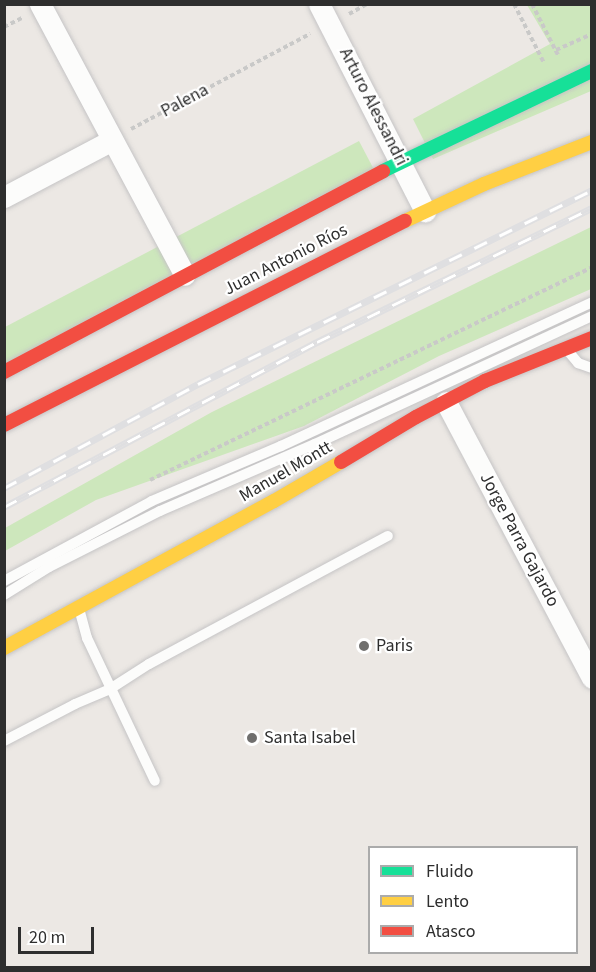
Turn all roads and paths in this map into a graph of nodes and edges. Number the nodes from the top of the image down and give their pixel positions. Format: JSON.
{"nodes":[{"id":1,"x":40,"y":4,"type":"edge"},
{"id":2,"x":319,"y":4,"type":"edge"},
{"id":3,"x":366,"y":4,"type":"edge"},
{"id":4,"x":514,"y":4,"type":"edge"},
{"id":5,"x":532,"y":4,"type":"edge"},
{"id":6,"x":330,"y":24,"type":"junction"},
{"id":7,"x":591,"y":34,"type":"edge"},
{"id":8,"x":556,"y":50,"type":"junction"},
{"id":9,"x":591,"y":71,"type":"edge"},
{"id":10,"x":572,"y":81,"type":"junction"},
{"id":11,"x":557,"y":88,"type":"junction"},
{"id":12,"x":112,"y":140,"type":"junction"},
{"id":13,"x":591,"y":142,"type":"edge"},
{"id":14,"x":402,"y":162,"type":"junction"},
{"id":15,"x":4,"y":197,"type":"edge"},
{"id":16,"x":425,"y":211,"type":"junction"},
{"id":17,"x":591,"y":267,"type":"edge"},
{"id":18,"x":185,"y":275,"type":"junction"},
{"id":19,"x":591,"y":302,"type":"edge"},
{"id":20,"x":591,"y":316,"type":"edge"},
{"id":21,"x":591,"y":338,"type":"edge"},
{"id":22,"x":566,"y":349,"type":"junction"},
{"id":23,"x":591,"y":368,"type":"edge"},
{"id":24,"x":4,"y":372,"type":"edge"},
{"id":25,"x":446,"y":402,"type":"junction"},
{"id":26,"x":6,"y":420,"type":"edge"},
{"id":27,"x":143,"y":483,"type":"dead end"},
{"id":28,"x":388,"y":536,"type":"dead end"},
{"id":29,"x":4,"y":581,"type":"edge"},
{"id":30,"x":4,"y":595,"type":"edge"},
{"id":31,"x":78,"y":607,"type":"junction"},
{"id":32,"x":4,"y":648,"type":"edge"},
{"id":33,"x":591,"y":678,"type":"edge"},
{"id":34,"x":110,"y":689,"type":"junction"},
{"id":35,"x":4,"y":741,"type":"edge"},
{"id":36,"x":155,"y":781,"type":"dead end"}],
"edges":[{"from":1,"to":12,"type":"street"},
{"from":2,"to":6,"type":"street","name":"Arturo Alessandri"},
{"from":3,"to":6,"type":"path","name":"Palena"},
{"from":4,"to":11,"type":"path"},
{"from":5,"to":8,"type":"path"},
{"from":6,"to":12,"type":"path","name":"Palena"},
{"from":6,"to":14,"type":"street","name":"Arturo Alessandri"},
{"from":7,"to":8,"type":"path"},
{"from":8,"to":10,"type":"path"},
{"from":9,"to":10,"type":"main road"},
{"from":10,"to":11,"type":"main road"},
{"from":11,"to":14,"type":"main road"},
{"from":12,"to":15,"type":"street"},
{"from":12,"to":18,"type":"street"},
{"from":13,"to":16,"type":"main road","name":"Juan Antonio Ríos"},
{"from":14,"to":16,"type":"street","name":"Arturo Alessandri"},
{"from":14,"to":18,"type":"main road"},
{"from":16,"to":26,"type":"main road","name":"Juan Antonio Ríos"},
{"from":17,"to":27,"type":"path"},
{"from":18,"to":24,"type":"main road"},
{"from":19,"to":29,"type":"lane","name":"Manuel Montt"},
{"from":20,"to":30,"type":"lane","name":"Manuel Montt"},
{"from":21,"to":22,"type":"main road","name":"Manuel Montt"},
{"from":22,"to":23,"type":"lane"},
{"from":22,"to":25,"type":"main road","name":"Manuel Montt"},
{"from":25,"to":31,"type":"main road","name":"Manuel Montt"},
{"from":25,"to":33,"type":"street","name":"Jorge Parra Gajardo"},
{"from":28,"to":34,"type":"lane"},
{"from":31,"to":32,"type":"main road","name":"Manuel Montt"},
{"from":31,"to":34,"type":"lane"},
{"from":34,"to":35,"type":"lane"},
{"from":34,"to":36,"type":"lane"}]}
